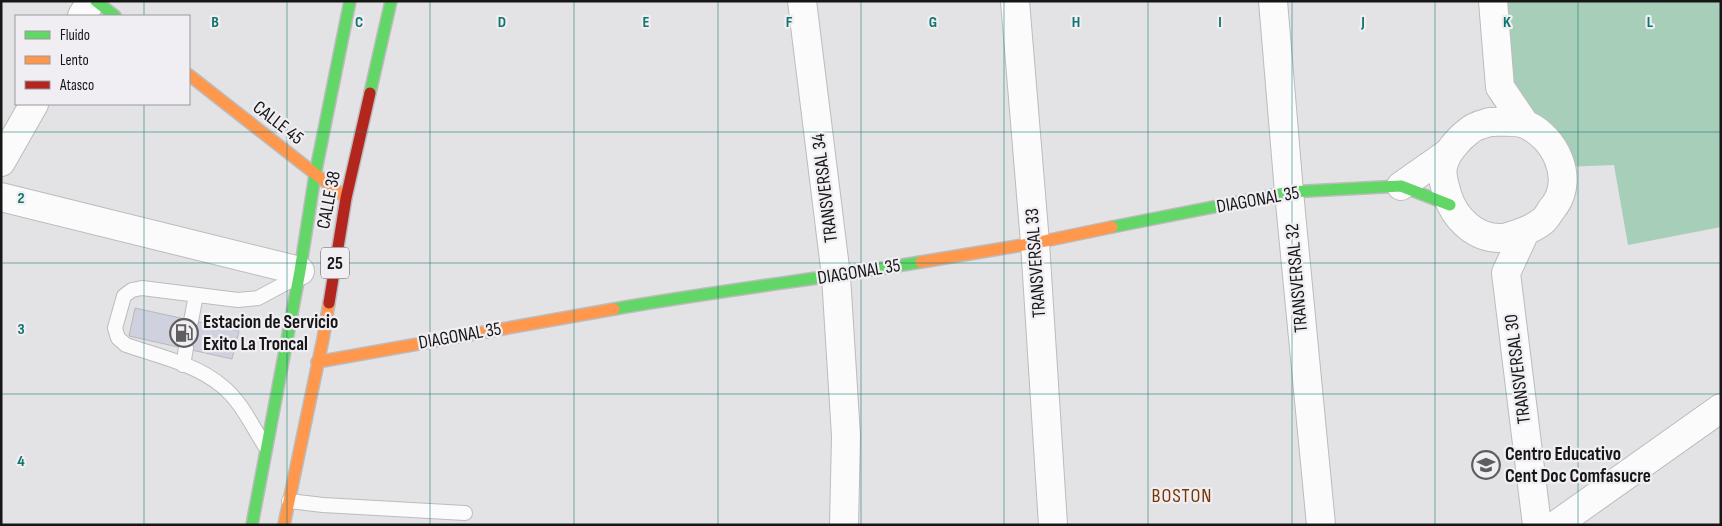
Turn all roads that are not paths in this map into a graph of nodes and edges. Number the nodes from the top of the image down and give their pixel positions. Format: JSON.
{"nodes":[{"id":1,"x":91,"y":1,"type":"edge"},
{"id":2,"x":96,"y":1,"type":"edge"},
{"id":3,"x":350,"y":1,"type":"edge"},
{"id":4,"x":391,"y":1,"type":"edge"},
{"id":5,"x":802,"y":1,"type":"edge"},
{"id":6,"x":1015,"y":1,"type":"edge"},
{"id":7,"x":1273,"y":1,"type":"edge"},
{"id":8,"x":1493,"y":1,"type":"edge"},
{"id":9,"x":83,"y":15,"type":"edge"},
{"id":10,"x":114,"y":15,"type":"edge"},
{"id":11,"x":190,"y":76,"type":"edge"},
{"id":12,"x":1500,"y":87,"type":"junction"},
{"id":13,"x":33,"y":105,"type":"edge"},
{"id":14,"x":1525,"y":124,"type":"junction"},
{"id":15,"x":1470,"y":130,"type":"junction"},
{"id":16,"x":1448,"y":153,"type":"junction"},
{"id":17,"x":1,"y":162,"type":"edge"},
{"id":18,"x":315,"y":175,"type":"junction"},
{"id":19,"x":1401,"y":186,"type":"junction"},
{"id":20,"x":1289,"y":192,"type":"junction"},
{"id":21,"x":1,"y":197,"type":"edge"},
{"id":22,"x":346,"y":198,"type":"junction"},
{"id":23,"x":1450,"y":205,"type":"junction"},
{"id":24,"x":1470,"y":228,"type":"junction"},
{"id":25,"x":1525,"y":232,"type":"junction"},
{"id":26,"x":1035,"y":243,"type":"junction"},
{"id":27,"x":1506,"y":273,"type":"junction"},
{"id":28,"x":299,"y":274,"type":"junction"},
{"id":29,"x":836,"y":276,"type":"junction"},
{"id":30,"x":196,"y":295,"type":"junction"},
{"id":31,"x":191,"y":321,"type":"dead end"},
{"id":32,"x":186,"y":348,"type":"dead end"},
{"id":33,"x":317,"y":362,"type":"junction"},
{"id":34,"x":183,"y":365,"type":"junction"},
{"id":35,"x":1721,"y":408,"type":"edge"},
{"id":36,"x":267,"y":449,"type":"junction"},
{"id":37,"x":289,"y":501,"type":"junction"},
{"id":38,"x":465,"y":513,"type":"dead end"},
{"id":39,"x":252,"y":525,"type":"edge"},
{"id":40,"x":284,"y":525,"type":"edge"},
{"id":41,"x":844,"y":525,"type":"edge"},
{"id":42,"x":1054,"y":525,"type":"edge"},
{"id":43,"x":1321,"y":525,"type":"edge"},
{"id":44,"x":1537,"y":525,"type":"edge"},
{"id":45,"x":1556,"y":525,"type":"edge"}],
"edges":[{"from":1,"to":9,"type":"street"},
{"from":2,"to":10,"type":"main road"},
{"from":3,"to":18,"type":"main road","name":"CALLE 38","number":"25"},
{"from":4,"to":22,"type":"main road","name":"CALLE 38","number":"25"},
{"from":5,"to":29,"type":"street","name":"TRANSVERSAL 34"},
{"from":6,"to":26,"type":"street","name":"TRANSVERSAL 33"},
{"from":7,"to":20,"type":"street","name":"TRANSVERSAL 32"},
{"from":8,"to":12,"type":"street"},
{"from":11,"to":18,"type":"main road","name":"CALLE 45"},
{"from":12,"to":14,"type":"street"},
{"from":12,"to":15,"type":"street"},
{"from":13,"to":17,"type":"street"},
{"from":14,"to":15,"type":"street"},
{"from":14,"to":25,"type":"street"},
{"from":15,"to":16,"type":"street"},
{"from":16,"to":19,"type":"street"},
{"from":16,"to":23,"type":"street"},
{"from":18,"to":22,"type":"main road","name":"CALLE 45"},
{"from":18,"to":28,"type":"main road","name":"CALLE 38","number":"25"},
{"from":19,"to":20,"type":"main road","name":"DIAGONAL 35"},
{"from":19,"to":23,"type":"main road","name":"DIAGONAL 35"},
{"from":20,"to":26,"type":"main road","name":"DIAGONAL 35"},
{"from":20,"to":43,"type":"street","name":"TRANSVERSAL 32"},
{"from":21,"to":28,"type":"street"},
{"from":22,"to":33,"type":"main road","name":"CALLE 38","number":"25"},
{"from":23,"to":24,"type":"street"},
{"from":24,"to":25,"type":"street"},
{"from":24,"to":27,"type":"street"},
{"from":25,"to":27,"type":"street"},
{"from":26,"to":29,"type":"main road","name":"DIAGONAL 35"},
{"from":26,"to":42,"type":"street","name":"TRANSVERSAL 33"},
{"from":27,"to":44,"type":"street","name":"TRANSVERSAL 30"},
{"from":28,"to":30,"type":"lane"},
{"from":28,"to":36,"type":"main road","name":"CALLE 38","number":"25"},
{"from":29,"to":33,"type":"main road","name":"DIAGONAL 35"},
{"from":29,"to":41,"type":"street","name":"TRANSVERSAL 34"},
{"from":30,"to":31,"type":"lane"},
{"from":30,"to":34,"type":"lane"},
{"from":32,"to":34,"type":"lane"},
{"from":33,"to":37,"type":"main road","name":"CALLE 38","number":"25"},
{"from":34,"to":36,"type":"lane"},
{"from":35,"to":45,"type":"street"},
{"from":36,"to":39,"type":"main road","name":"CALLE 38","number":"25"},
{"from":37,"to":38,"type":"lane"},
{"from":37,"to":40,"type":"main road","name":"CALLE 38","number":"25"}]}
